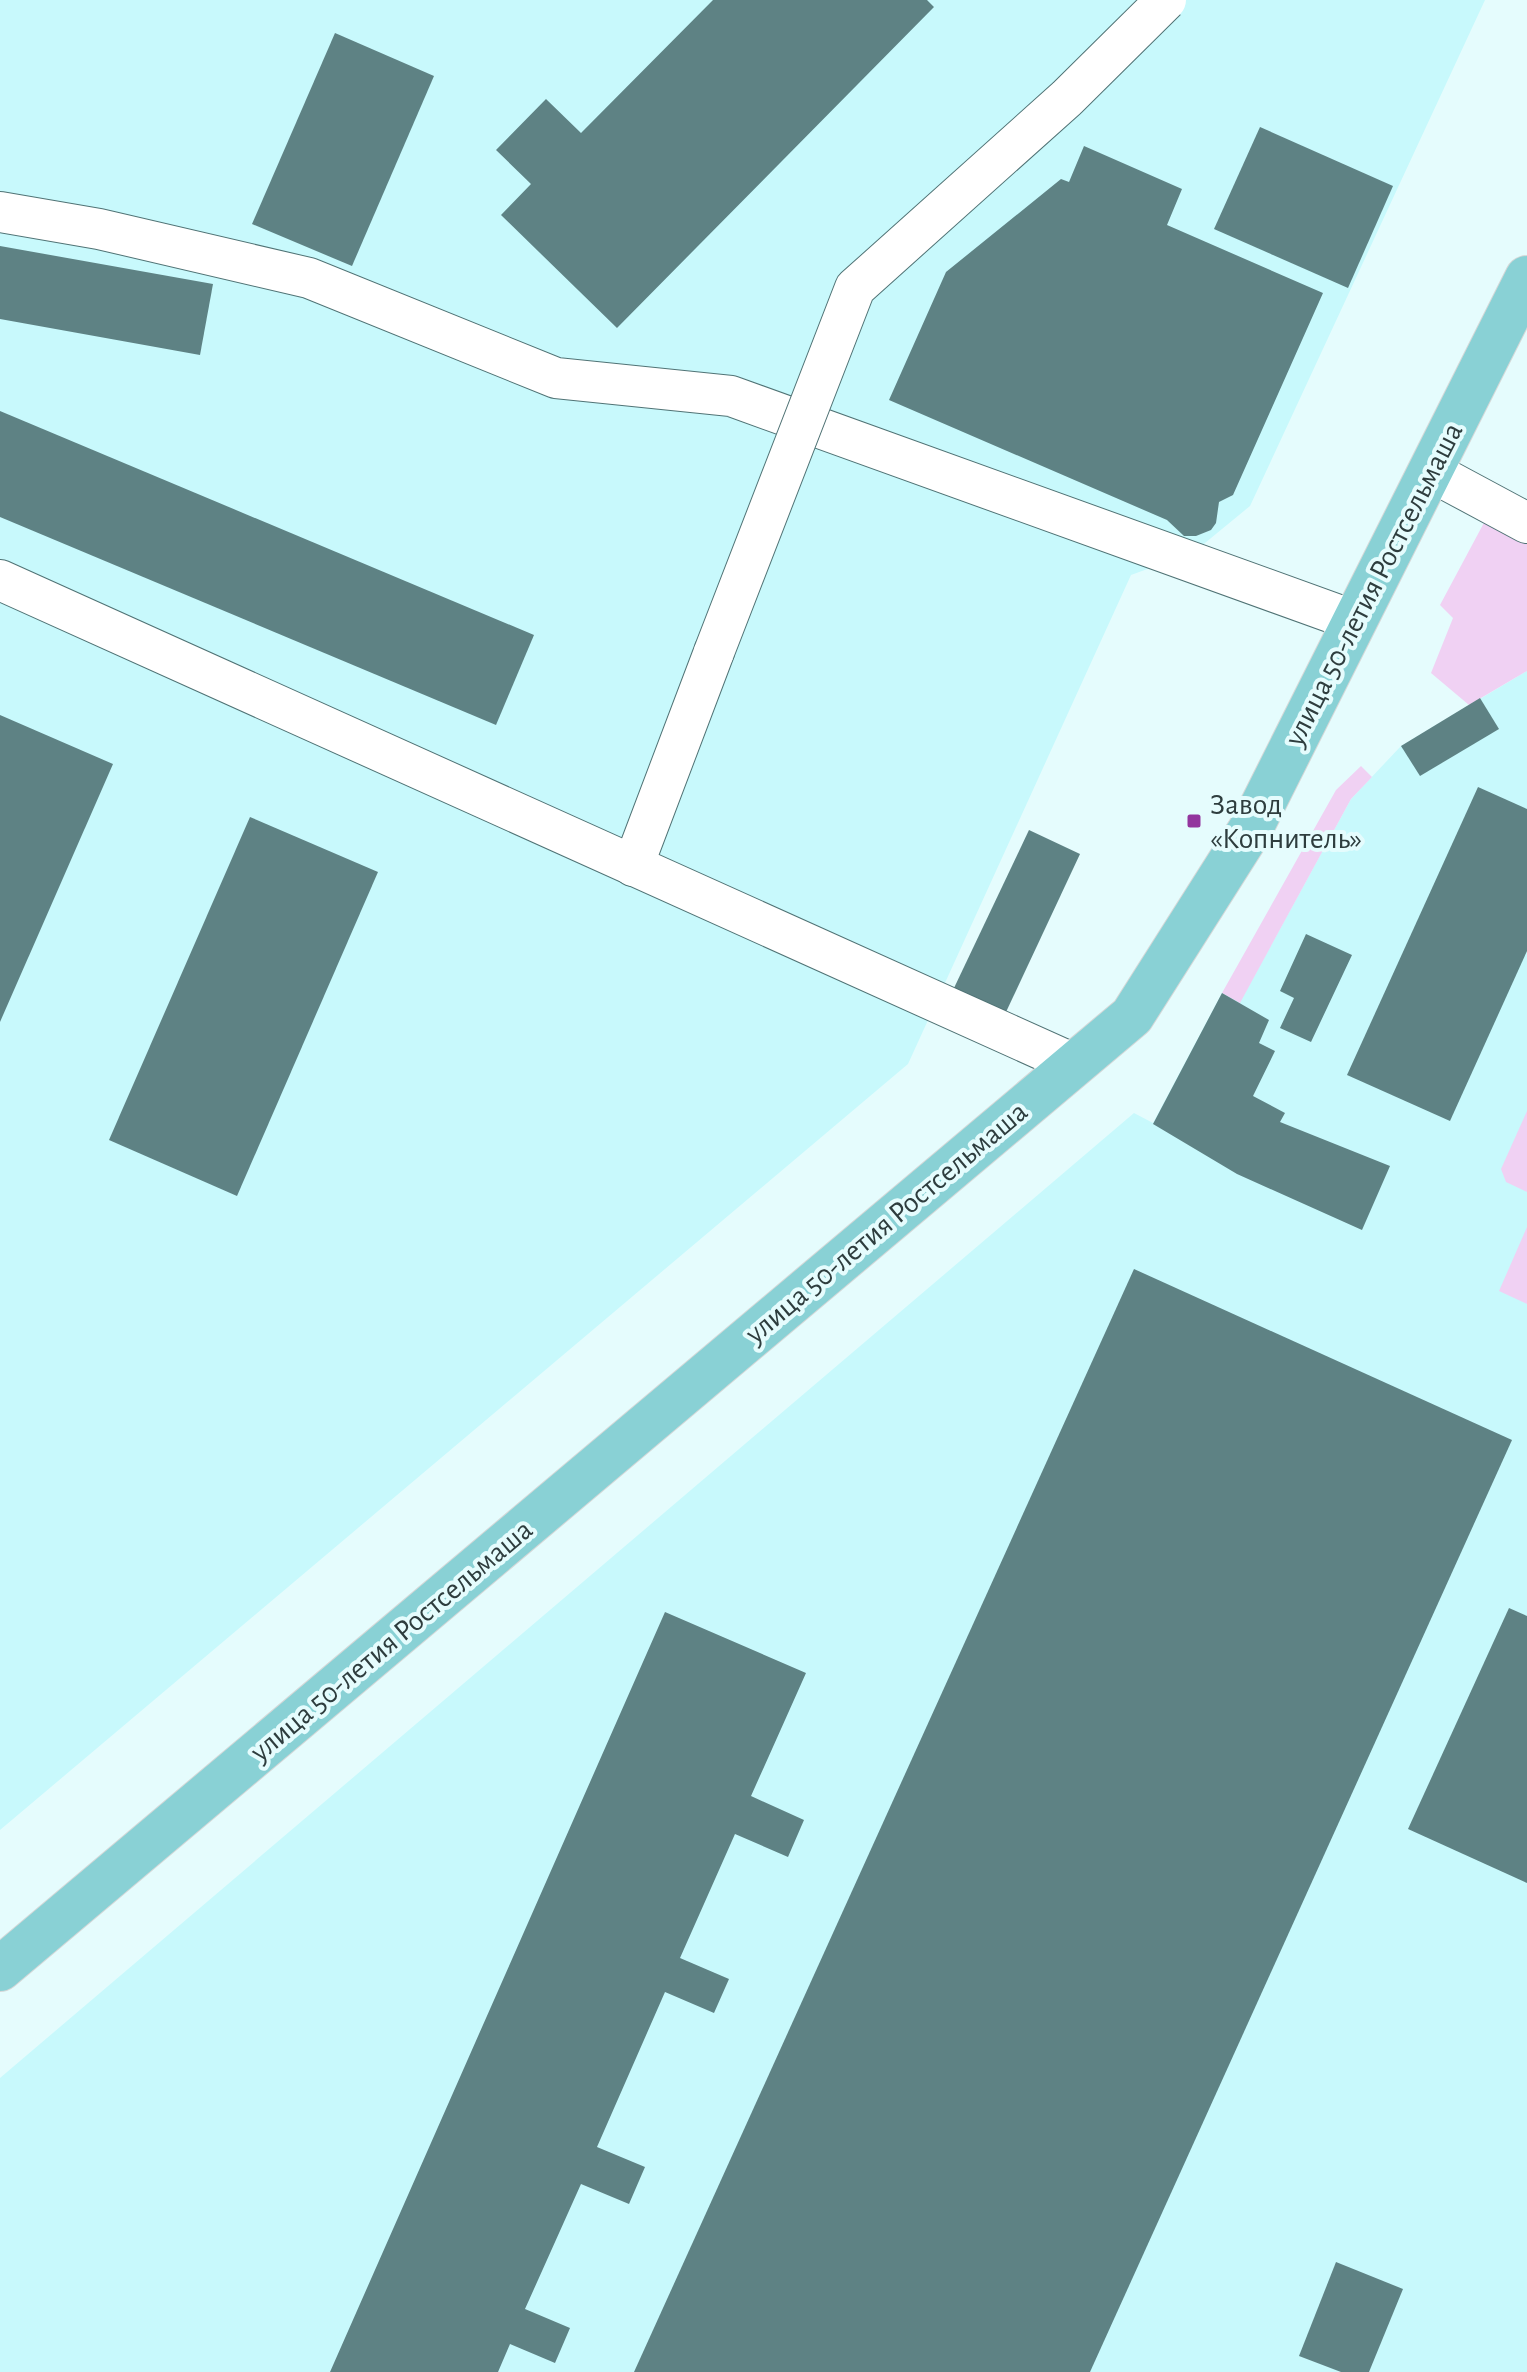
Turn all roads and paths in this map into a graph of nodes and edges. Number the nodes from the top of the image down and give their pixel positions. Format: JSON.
{"nodes":[{"id":1,"x":1166,"y":0,"type":"edge"},
{"id":2,"x":0,"y":212,"type":"edge"},
{"id":3,"x":1527,"y":278,"type":"edge"},
{"id":4,"x":1430,"y":471,"type":"junction"},
{"id":5,"x":1527,"y":523,"type":"edge"},
{"id":6,"x":0,"y":580,"type":"edge"},
{"id":7,"x":1355,"y":621,"type":"junction"},
{"id":8,"x":633,"y":866,"type":"junction"},
{"id":9,"x":1074,"y":1064,"type":"junction"},
{"id":10,"x":0,"y":1969,"type":"edge"}],
"edges":[{"from":1,"to":8,"type":"lane","bridge":true},
{"from":2,"to":7,"type":"lane"},
{"from":3,"to":4,"type":"main road","name":"улица 50-летия Ростсельмаша"},
{"from":4,"to":5,"type":"lane"},
{"from":4,"to":7,"type":"main road","name":"улица 50-летия Ростсельмаша"},
{"from":6,"to":8,"type":"lane"},
{"from":7,"to":9,"type":"main road","name":"улица 50-летия Ростсельмаша"},
{"from":8,"to":9,"type":"lane"},
{"from":9,"to":10,"type":"main road","name":"улица 50-летия Ростсельмаша"}]}
